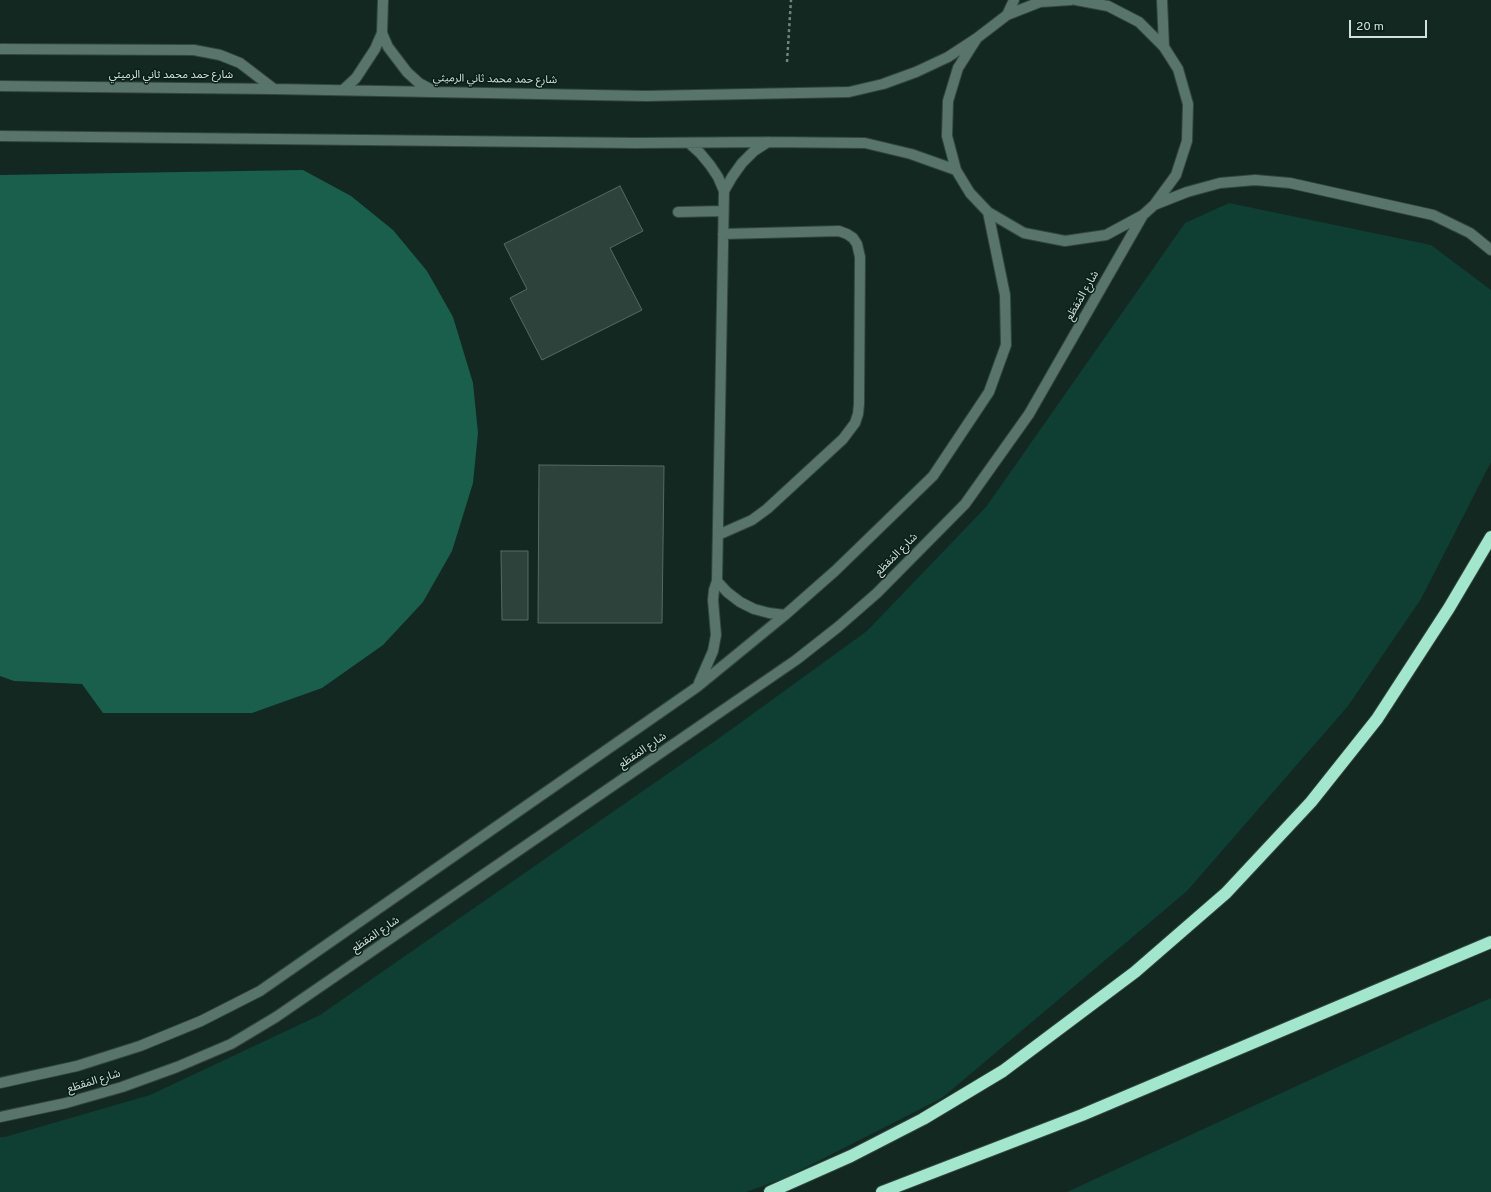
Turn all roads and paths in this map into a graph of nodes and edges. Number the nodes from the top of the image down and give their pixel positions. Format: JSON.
{"nodes":[{"id":1,"x":382,"y":0,"type":"edge"},
{"id":2,"x":791,"y":0,"type":"edge"},
{"id":3,"x":1014,"y":0,"type":"edge"},
{"id":4,"x":1071,"y":0,"type":"edge"},
{"id":5,"x":1076,"y":0,"type":"edge"},
{"id":6,"x":1162,"y":0,"type":"edge"},
{"id":7,"x":1007,"y":15,"type":"junction"},
{"id":8,"x":382,"y":33,"type":"junction"},
{"id":9,"x":977,"y":38,"type":"junction"},
{"id":10,"x":1164,"y":47,"type":"junction"},
{"id":11,"x":0,"y":49,"type":"edge"},
{"id":12,"x":787,"y":62,"type":"dead end"},
{"id":13,"x":0,"y":86,"type":"edge"},
{"id":14,"x":274,"y":89,"type":"junction"},
{"id":15,"x":343,"y":90,"type":"junction"},
{"id":16,"x":432,"y":91,"type":"junction"},
{"id":17,"x":0,"y":136,"type":"edge"},
{"id":18,"x":768,"y":142,"type":"junction"},
{"id":19,"x":689,"y":144,"type":"junction"},
{"id":20,"x":956,"y":170,"type":"junction"},
{"id":21,"x":724,"y":191,"type":"junction"},
{"id":22,"x":1154,"y":205,"type":"junction"},
{"id":23,"x":723,"y":211,"type":"junction"},
{"id":24,"x":678,"y":212,"type":"dead end"},
{"id":25,"x":988,"y":212,"type":"junction"},
{"id":26,"x":1143,"y":215,"type":"junction"},
{"id":27,"x":723,"y":234,"type":"junction"},
{"id":28,"x":1491,"y":250,"type":"edge"},
{"id":29,"x":718,"y":535,"type":"junction"},
{"id":30,"x":1491,"y":537,"type":"edge"},
{"id":31,"x":717,"y":581,"type":"junction"},
{"id":32,"x":785,"y":615,"type":"junction"},
{"id":33,"x":697,"y":686,"type":"junction"},
{"id":34,"x":1491,"y":942,"type":"edge"},
{"id":35,"x":0,"y":1083,"type":"edge"},
{"id":36,"x":0,"y":1118,"type":"edge"},
{"id":37,"x":770,"y":1192,"type":"edge"},
{"id":38,"x":882,"y":1192,"type":"edge"}],
"edges":[{"from":1,"to":8,"type":"street"},
{"from":2,"to":12,"type":"path"},
{"from":3,"to":7,"type":"street"},
{"from":4,"to":7,"type":"street"},
{"from":5,"to":10,"type":"street"},
{"from":6,"to":10,"type":"street"},
{"from":7,"to":9,"type":"street","name":"شارع حمد محمد ثاني الرميثي"},
{"from":8,"to":15,"type":"street"},
{"from":8,"to":16,"type":"street"},
{"from":9,"to":16,"type":"street","name":"شارع حمد محمد ثاني الرميثي"},
{"from":9,"to":20,"type":"street"},
{"from":10,"to":22,"type":"street"},
{"from":11,"to":14,"type":"street"},
{"from":13,"to":14,"type":"street","name":"شارع حمد محمد ثاني الرميثي"},
{"from":14,"to":15,"type":"street","name":"شارع حمد محمد ثاني الرميثي"},
{"from":15,"to":16,"type":"street","name":"شارع حمد محمد ثاني الرميثي"},
{"from":17,"to":19,"type":"street"},
{"from":18,"to":19,"type":"street"},
{"from":18,"to":20,"type":"street"},
{"from":18,"to":21,"type":"street"},
{"from":19,"to":21,"type":"street"},
{"from":20,"to":25,"type":"street"},
{"from":21,"to":23,"type":"street"},
{"from":22,"to":26,"type":"street"},
{"from":22,"to":28,"type":"street"},
{"from":23,"to":24,"type":"street"},
{"from":23,"to":27,"type":"street"},
{"from":25,"to":26,"type":"street"},
{"from":25,"to":32,"type":"street","name":"شارع المَقطَع"},
{"from":26,"to":36,"type":"street","name":"شارع المَقطَع"},
{"from":27,"to":29,"type":"street"},
{"from":27,"to":29,"type":"street"},
{"from":29,"to":31,"type":"street"},
{"from":30,"to":37,"type":"highway"},
{"from":31,"to":32,"type":"street"},
{"from":31,"to":33,"type":"street"},
{"from":32,"to":33,"type":"street","name":"شارع المَقطَع"},
{"from":33,"to":35,"type":"street","name":"شارع المَقطَع"},
{"from":34,"to":38,"type":"highway"}]}
